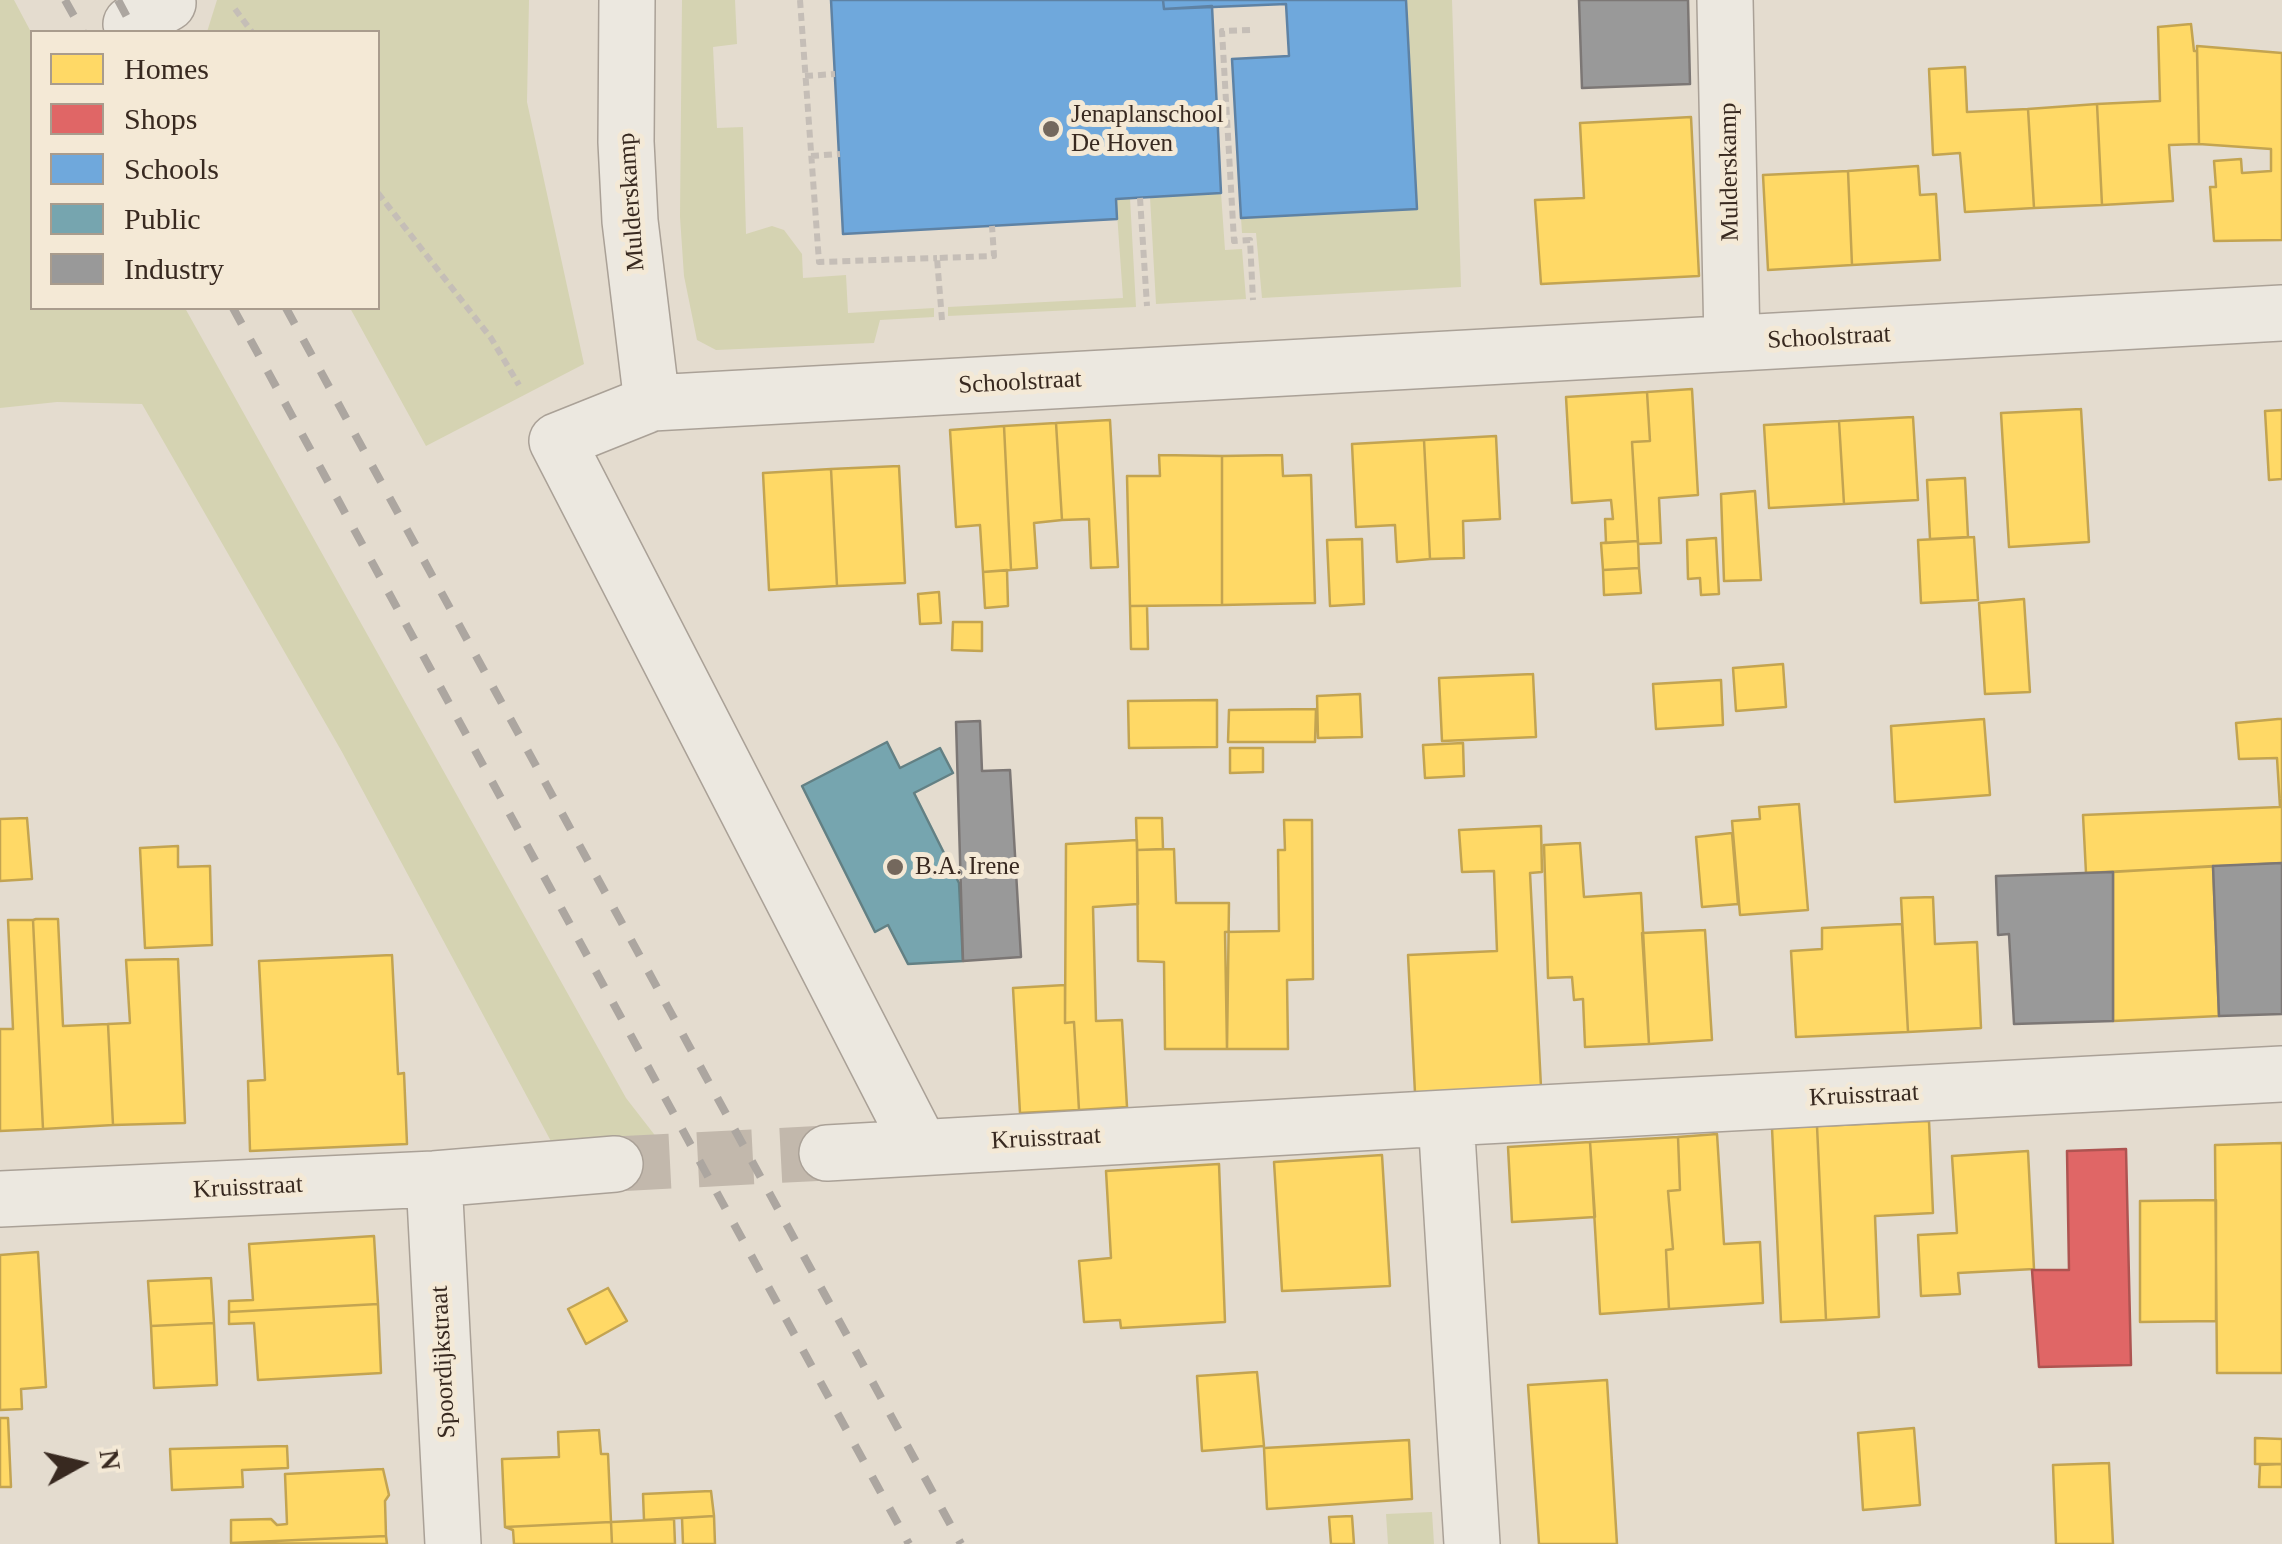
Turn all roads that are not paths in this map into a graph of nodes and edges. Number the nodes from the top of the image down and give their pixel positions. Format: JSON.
{"nodes":[{"id":1,"x":628,"y":0,"type":"edge"},
{"id":2,"x":1726,"y":0,"type":"edge"},
{"id":3,"x":2282,"y":313,"type":"edge"},
{"id":4,"x":1732,"y":343,"type":"junction"},
{"id":5,"x":652,"y":403,"type":"junction"},
{"id":6,"x":2282,"y":1074,"type":"edge"},
{"id":7,"x":1446,"y":1118,"type":"junction"},
{"id":8,"x":920,"y":1146,"type":"junction"},
{"id":9,"x":827,"y":1153,"type":"tunnel mouth"},
{"id":10,"x":615,"y":1164,"type":"tunnel mouth"},
{"id":11,"x":434,"y":1179,"type":"junction"},
{"id":12,"x":0,"y":1199,"type":"edge"},
{"id":13,"x":453,"y":1544,"type":"edge"},
{"id":14,"x":1472,"y":1544,"type":"edge"}],
"edges":[{"from":1,"to":5,"type":"street","name":"Mulderskamp"},
{"from":2,"to":4,"type":"street","name":"Mulderskamp"},
{"from":3,"to":4,"type":"street","name":"Schoolstraat"},
{"from":4,"to":5,"type":"street","name":"Schoolstraat"},
{"from":5,"to":8,"type":"street","name":"Schoolstraat"},
{"from":6,"to":7,"type":"street","name":"Kruisstraat"},
{"from":7,"to":8,"type":"street","name":"Kruisstraat"},
{"from":7,"to":14,"type":"street"},
{"from":8,"to":9,"type":"street","name":"Kruisstraat"},
{"from":10,"to":11,"type":"street","name":"Kruisstraat"},
{"from":11,"to":12,"type":"street","name":"Kruisstraat"},
{"from":11,"to":13,"type":"street","name":"Spoordijkstraat"}]}
